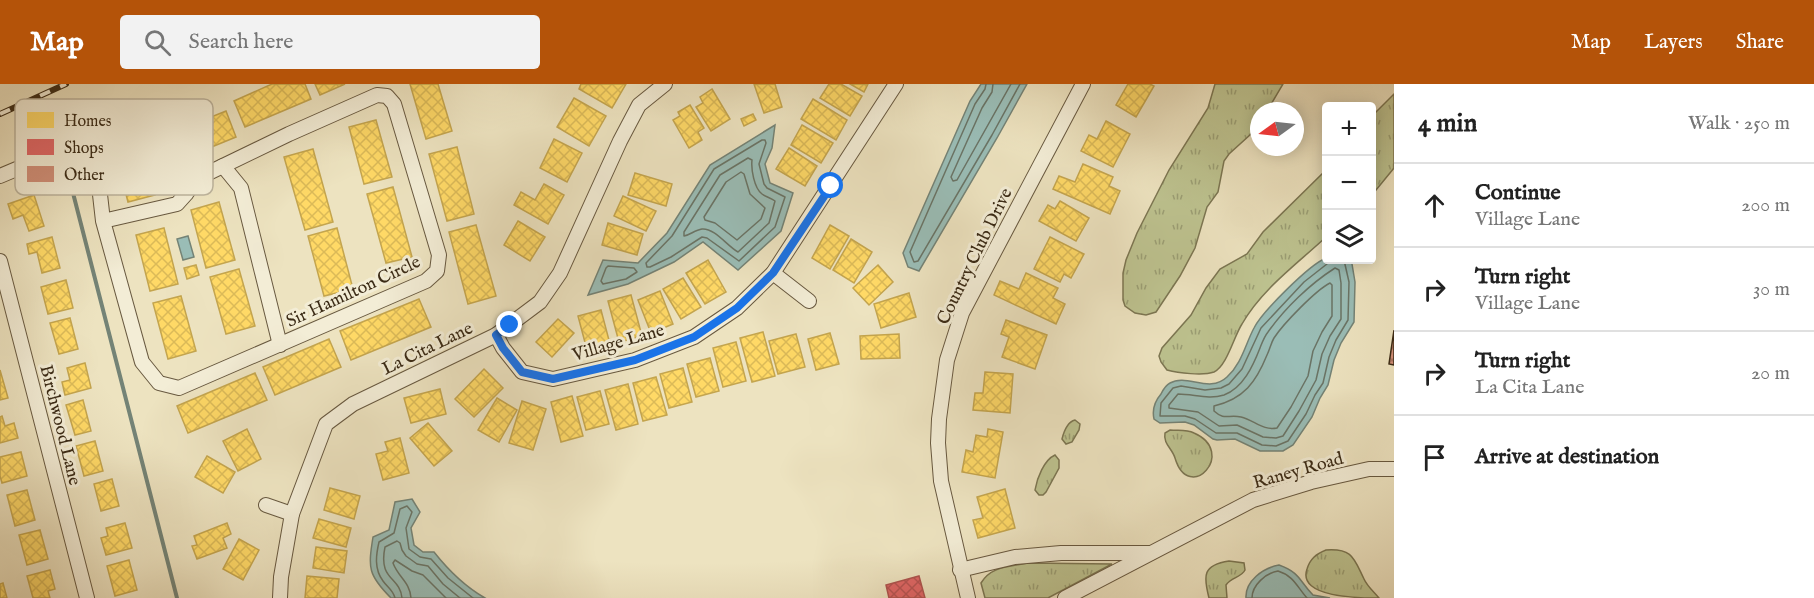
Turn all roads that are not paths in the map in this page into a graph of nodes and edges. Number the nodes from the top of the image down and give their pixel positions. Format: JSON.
{"nodes":[{"id":1,"x":665,"y":84,"type":"edge"},
{"id":2,"x":896,"y":84,"type":"edge"},
{"id":3,"x":1083,"y":84,"type":"edge"},
{"id":4,"x":223,"y":166,"type":"junction"},
{"id":5,"x":15,"y":170,"type":"edge"},
{"id":6,"x":213,"y":171,"type":"edge"},
{"id":7,"x":0,"y":176,"type":"edge"},
{"id":8,"x":101,"y":195,"type":"edge"},
{"id":9,"x":185,"y":195,"type":"edge"},
{"id":10,"x":104,"y":220,"type":"junction"},
{"id":11,"x":0,"y":261,"type":"edge"},
{"id":12,"x":773,"y":273,"type":"junction"},
{"id":13,"x":809,"y":300,"type":"dead end"},
{"id":14,"x":496,"y":335,"type":"junction"},
{"id":15,"x":280,"y":345,"type":"junction"},
{"id":16,"x":1394,"y":469,"type":"edge"},
{"id":17,"x":266,"y":506,"type":"dead end"},
{"id":18,"x":292,"y":514,"type":"junction"},
{"id":19,"x":1152,"y":553,"type":"junction"},
{"id":20,"x":960,"y":570,"type":"junction"},
{"id":21,"x":87,"y":598,"type":"edge"},
{"id":22,"x":280,"y":598,"type":"edge"},
{"id":23,"x":968,"y":598,"type":"edge"},
{"id":24,"x":1065,"y":598,"type":"edge"}],
"edges":[{"from":1,"to":14,"type":"street","name":"La Cita Lane"},
{"from":2,"to":12,"type":"street","name":"Village Lane"},
{"from":3,"to":20,"type":"street","name":"Country Club Drive"},
{"from":4,"to":6,"type":"street","name":"Sir Hamilton Circle"},
{"from":4,"to":15,"type":"street","name":"Sir Hamilton Circle"},
{"from":4,"to":15,"type":"street","name":"Sir Hamilton Circle"},
{"from":5,"to":7,"type":"street","name":"Sir Hamilton Circle"},
{"from":8,"to":10,"type":"street","name":"Sir Hamilton Circle"},
{"from":9,"to":10,"type":"street","name":"Sir Hamilton Circle"},
{"from":10,"to":15,"type":"street","name":"Sir Hamilton Circle"},
{"from":11,"to":21,"type":"street","name":"Birchwood Lane"},
{"from":12,"to":13,"type":"street"},
{"from":12,"to":14,"type":"street","name":"Village Lane"},
{"from":14,"to":18,"type":"street","name":"La Cita Lane"},
{"from":16,"to":19,"type":"street","name":"Raney Road"},
{"from":17,"to":18,"type":"street"},
{"from":18,"to":22,"type":"street","name":"La Cita Lane"},
{"from":19,"to":20,"type":"street","name":"Raney Road"},
{"from":19,"to":24,"type":"street","name":"Raney Road"},
{"from":20,"to":23,"type":"street","name":"Country Club Drive"}]}
